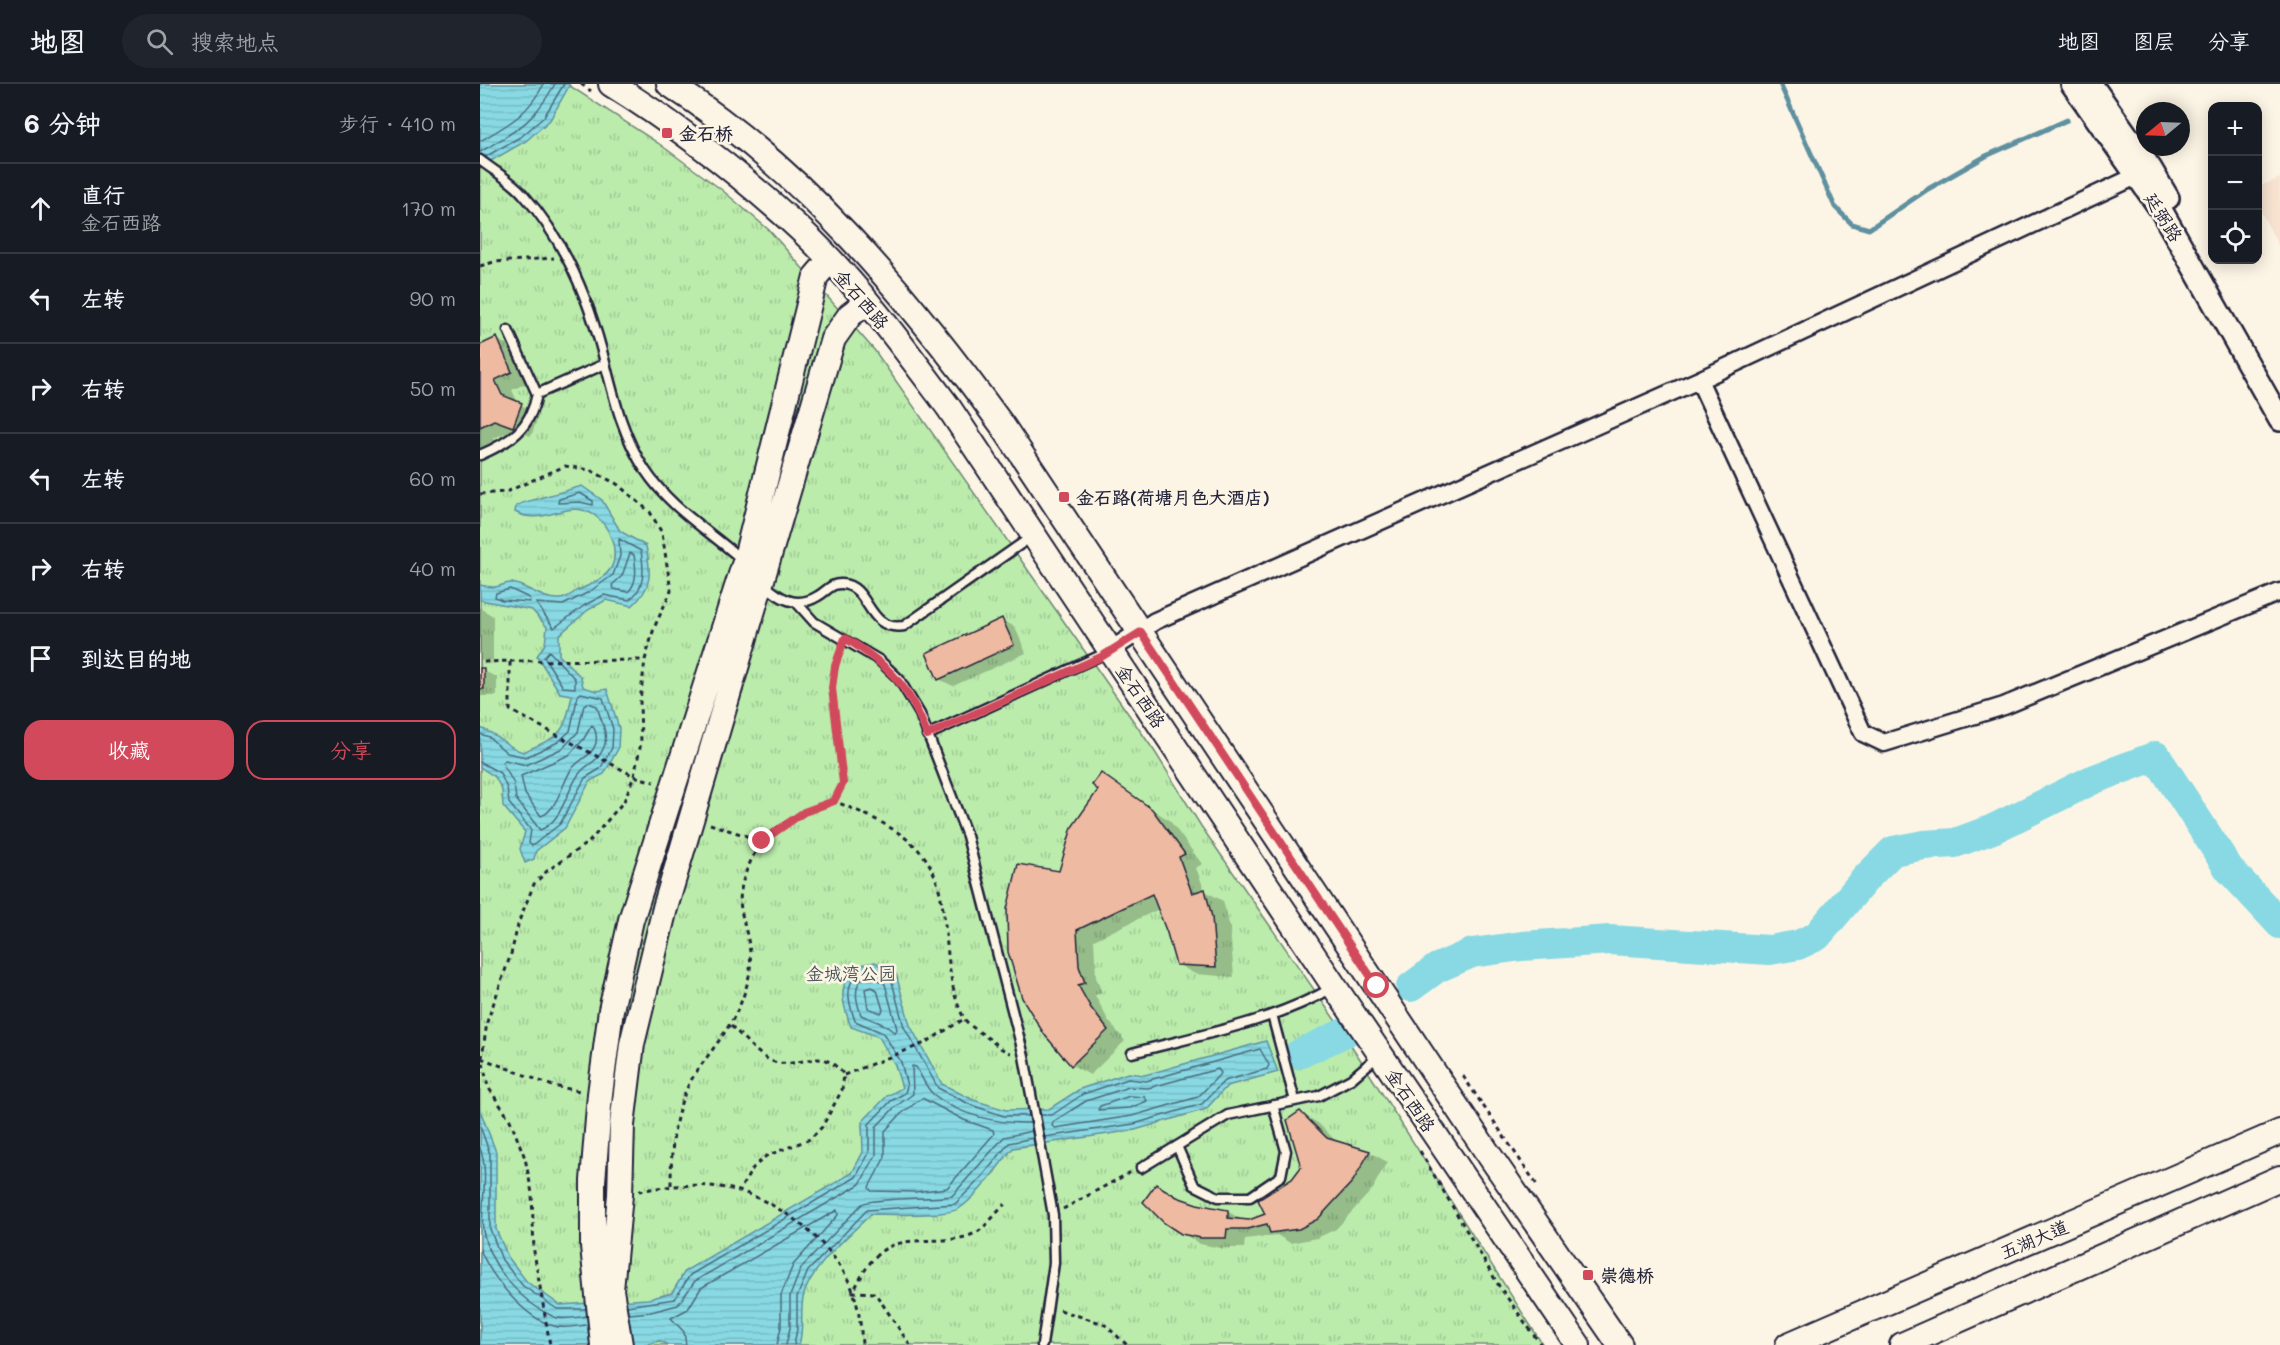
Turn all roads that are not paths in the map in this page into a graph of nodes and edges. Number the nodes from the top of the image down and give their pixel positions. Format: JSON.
{"nodes":[{"id":1,"x":669,"y":84,"type":"edge"},
{"id":2,"x":2072,"y":84,"type":"edge"},
{"id":3,"x":2091,"y":84,"type":"edge"},
{"id":4,"x":604,"y":89,"type":"edge"},
{"id":5,"x":480,"y":160,"type":"edge"},
{"id":6,"x":2144,"y":172,"type":"junction"},
{"id":7,"x":829,"y":261,"type":"junction"},
{"id":8,"x":866,"y":303,"type":"junction"},
{"id":9,"x":508,"y":330,"type":"dead end"},
{"id":10,"x":605,"y":364,"type":"junction"},
{"id":11,"x":1699,"y":380,"type":"junction"},
{"id":12,"x":537,"y":394,"type":"junction"},
{"id":13,"x":2280,"y":394,"type":"edge"},
{"id":14,"x":2280,"y":420,"type":"edge"},
{"id":15,"x":480,"y":455,"type":"edge"},
{"id":16,"x":1034,"y":535,"type":"junction"},
{"id":17,"x":753,"y":572,"type":"junction"},
{"id":18,"x":2280,"y":592,"type":"edge"},
{"id":19,"x":796,"y":603,"type":"junction"},
{"id":20,"x":1141,"y":632,"type":"junction"},
{"id":21,"x":1111,"y":650,"type":"junction"},
{"id":22,"x":927,"y":735,"type":"junction"},
{"id":23,"x":1334,"y":986,"type":"junction"},
{"id":24,"x":1272,"y":1015,"type":"junction"},
{"id":25,"x":1132,"y":1053,"type":"dead end"},
{"id":26,"x":1381,"y":1054,"type":"junction"},
{"id":27,"x":1295,"y":1101,"type":"junction"},
{"id":28,"x":1273,"y":1105,"type":"junction"},
{"id":29,"x":2280,"y":1132,"type":"edge"},
{"id":30,"x":1177,"y":1146,"type":"junction"},
{"id":31,"x":1141,"y":1168,"type":"road end"},
{"id":32,"x":2280,"y":1178,"type":"edge"},
{"id":33,"x":603,"y":1291,"type":"junction"},
{"id":34,"x":603,"y":1345,"type":"edge"},
{"id":35,"x":620,"y":1345,"type":"edge"},
{"id":36,"x":1042,"y":1345,"type":"edge"},
{"id":37,"x":1578,"y":1345,"type":"edge"},
{"id":38,"x":1620,"y":1345,"type":"edge"},
{"id":39,"x":1788,"y":1345,"type":"edge"},
{"id":40,"x":1902,"y":1345,"type":"edge"}],
"edges":[{"from":1,"to":20,"type":"main road","name":"金石西路"},
{"from":2,"to":6,"type":"street","name":"廷弼路"},
{"from":3,"to":6,"type":"street","name":"廷弼路"},
{"from":4,"to":7,"type":"main road","name":"金石西路"},
{"from":5,"to":10,"type":"lane"},
{"from":6,"to":11,"type":"street"},
{"from":6,"to":13,"type":"street","name":"廷弼路"},
{"from":6,"to":14,"type":"street","name":"廷弼路"},
{"from":7,"to":8,"type":"main road","name":"金石西路"},
{"from":7,"to":17,"type":"main road"},
{"from":8,"to":16,"type":"main road","name":"金石西路"},
{"from":8,"to":17,"type":"main road"},
{"from":9,"to":12,"type":"lane"},
{"from":10,"to":12,"type":"lane"},
{"from":10,"to":17,"type":"lane"},
{"from":11,"to":18,"type":"street"},
{"from":11,"to":20,"type":"street"},
{"from":12,"to":15,"type":"lane"},
{"from":16,"to":19,"type":"lane"},
{"from":16,"to":21,"type":"main road","name":"金石西路"},
{"from":17,"to":19,"type":"lane"},
{"from":17,"to":33,"type":"main road"},
{"from":17,"to":33,"type":"main road"},
{"from":19,"to":22,"type":"lane"},
{"from":20,"to":21,"type":"street"},
{"from":20,"to":38,"type":"main road","name":"金石西路"},
{"from":21,"to":22,"type":"lane"},
{"from":21,"to":23,"type":"main road","name":"金石西路"},
{"from":22,"to":36,"type":"lane"},
{"from":23,"to":24,"type":"lane"},
{"from":23,"to":26,"type":"main road","name":"金石西路"},
{"from":24,"to":25,"type":"lane"},
{"from":24,"to":27,"type":"lane"},
{"from":26,"to":27,"type":"lane"},
{"from":26,"to":37,"type":"main road","name":"金石西路"},
{"from":27,"to":28,"type":"lane"},
{"from":28,"to":30,"type":"lane"},
{"from":28,"to":30,"type":"lane"},
{"from":29,"to":39,"type":"main road","name":"五湖大道"},
{"from":30,"to":31,"type":"lane"},
{"from":32,"to":40,"type":"main road"},
{"from":33,"to":34,"type":"main road"},
{"from":33,"to":35,"type":"main road"}]}
